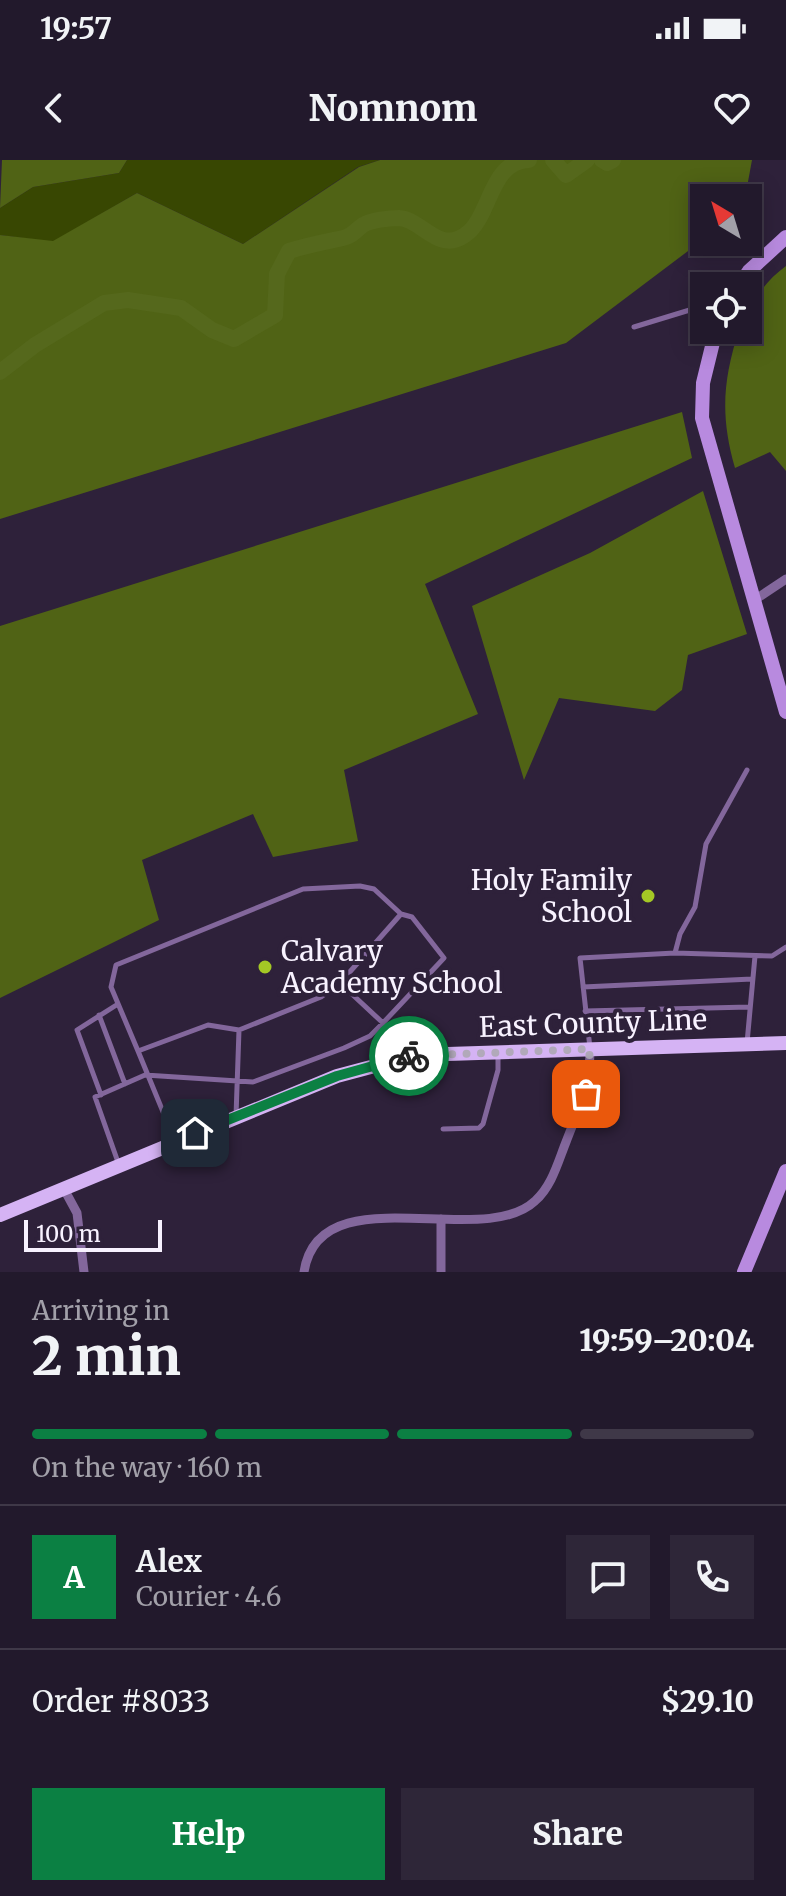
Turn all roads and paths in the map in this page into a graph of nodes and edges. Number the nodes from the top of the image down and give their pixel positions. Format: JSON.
{"nodes":[{"id":1,"x":786,"y":237,"type":"edge"},
{"id":2,"x":748,"y":272,"type":"edge"},
{"id":3,"x":690,"y":310,"type":"edge"},
{"id":4,"x":634,"y":327,"type":"dead end"},
{"id":5,"x":713,"y":344,"type":"edge"},
{"id":6,"x":786,"y":579,"type":"edge"},
{"id":7,"x":753,"y":601,"type":"junction"},
{"id":8,"x":783,"y":687,"type":"edge"},
{"id":9,"x":786,"y":712,"type":"edge"},
{"id":10,"x":747,"y":770,"type":"dead end"},
{"id":11,"x":401,"y":914,"type":"junction"},
{"id":12,"x":786,"y":947,"type":"edge"},
{"id":13,"x":675,"y":953,"type":"junction"},
{"id":14,"x":755,"y":956,"type":"junction"},
{"id":15,"x":752,"y":979,"type":"junction"},
{"id":16,"x":340,"y":983,"type":"junction"},
{"id":17,"x":583,"y":987,"type":"junction"},
{"id":18,"x":118,"y":1004,"type":"junction"},
{"id":19,"x":749,"y":1007,"type":"junction"},
{"id":20,"x":585,"y":1011,"type":"junction"},
{"id":21,"x":99,"y":1015,"type":"junction"},
{"id":22,"x":383,"y":1023,"type":"junction"},
{"id":23,"x":239,"y":1030,"type":"junction"},
{"id":24,"x":786,"y":1043,"type":"edge"},
{"id":25,"x":747,"y":1044,"type":"junction"},
{"id":26,"x":590,"y":1049,"type":"junction"},
{"id":27,"x":138,"y":1051,"type":"junction"},
{"id":28,"x":498,"y":1053,"type":"junction"},
{"id":29,"x":429,"y":1054,"type":"junction"},
{"id":30,"x":406,"y":1057,"type":"junction"},
{"id":31,"x":145,"y":1075,"type":"junction"},
{"id":32,"x":237,"y":1081,"type":"junction"},
{"id":33,"x":125,"y":1084,"type":"junction"},
{"id":34,"x":98,"y":1096,"type":"junction"},
{"id":35,"x":236,"y":1116,"type":"junction"},
{"id":36,"x":443,"y":1129,"type":"dead end"},
{"id":37,"x":175,"y":1142,"type":"junction"},
{"id":38,"x":119,"y":1166,"type":"junction"},
{"id":39,"x":786,"y":1171,"type":"edge"},
{"id":40,"x":64,"y":1189,"type":"junction"},
{"id":41,"x":0,"y":1215,"type":"edge"},
{"id":42,"x":441,"y":1219,"type":"junction"},
{"id":43,"x":84,"y":1272,"type":"edge"},
{"id":44,"x":304,"y":1272,"type":"edge"},
{"id":45,"x":441,"y":1272,"type":"edge"},
{"id":46,"x":744,"y":1272,"type":"edge"}],
"edges":[{"from":1,"to":2,"type":"street"},
{"from":3,"to":4,"type":"lane"},
{"from":5,"to":7,"type":"street"},
{"from":6,"to":7,"type":"street"},
{"from":7,"to":8,"type":"street"},
{"from":8,"to":9,"type":"street"},
{"from":10,"to":13,"type":"lane"},
{"from":11,"to":16,"type":"lane"},
{"from":11,"to":18,"type":"lane"},
{"from":11,"to":22,"type":"lane"},
{"from":12,"to":14,"type":"lane"},
{"from":13,"to":14,"type":"lane"},
{"from":13,"to":17,"type":"lane"},
{"from":14,"to":15,"type":"lane"},
{"from":15,"to":17,"type":"lane"},
{"from":15,"to":19,"type":"lane"},
{"from":16,"to":22,"type":"lane"},
{"from":16,"to":23,"type":"lane"},
{"from":17,"to":20,"type":"lane"},
{"from":18,"to":21,"type":"lane"},
{"from":18,"to":27,"type":"lane"},
{"from":19,"to":20,"type":"lane"},
{"from":19,"to":25,"type":"lane"},
{"from":20,"to":26,"type":"lane"},
{"from":21,"to":33,"type":"lane"},
{"from":21,"to":34,"type":"lane"},
{"from":22,"to":30,"type":"lane"},
{"from":22,"to":32,"type":"lane"},
{"from":23,"to":27,"type":"lane"},
{"from":23,"to":32,"type":"lane"},
{"from":24,"to":25,"type":"main road","name":"East County Line"},
{"from":25,"to":26,"type":"main road","name":"East County Line"},
{"from":26,"to":28,"type":"main road","name":"East County Line"},
{"from":26,"to":42,"type":"street"},
{"from":27,"to":31,"type":"lane"},
{"from":28,"to":29,"type":"main road","name":"East County Line"},
{"from":28,"to":36,"type":"lane"},
{"from":29,"to":30,"type":"main road","name":"East County Line"},
{"from":29,"to":30,"type":"lane"},
{"from":30,"to":35,"type":"main road","name":"East County Line"},
{"from":31,"to":32,"type":"lane"},
{"from":31,"to":33,"type":"lane"},
{"from":31,"to":37,"type":"lane"},
{"from":32,"to":35,"type":"lane"},
{"from":33,"to":34,"type":"lane"},
{"from":34,"to":38,"type":"lane"},
{"from":35,"to":37,"type":"main road","name":"East County Line"},
{"from":37,"to":38,"type":"main road","name":"East County Line"},
{"from":38,"to":40,"type":"main road","name":"East County Line"},
{"from":39,"to":46,"type":"street"},
{"from":40,"to":41,"type":"main road","name":"East County Line"},
{"from":40,"to":43,"type":"street"},
{"from":42,"to":44,"type":"street"},
{"from":42,"to":45,"type":"street"}]}
